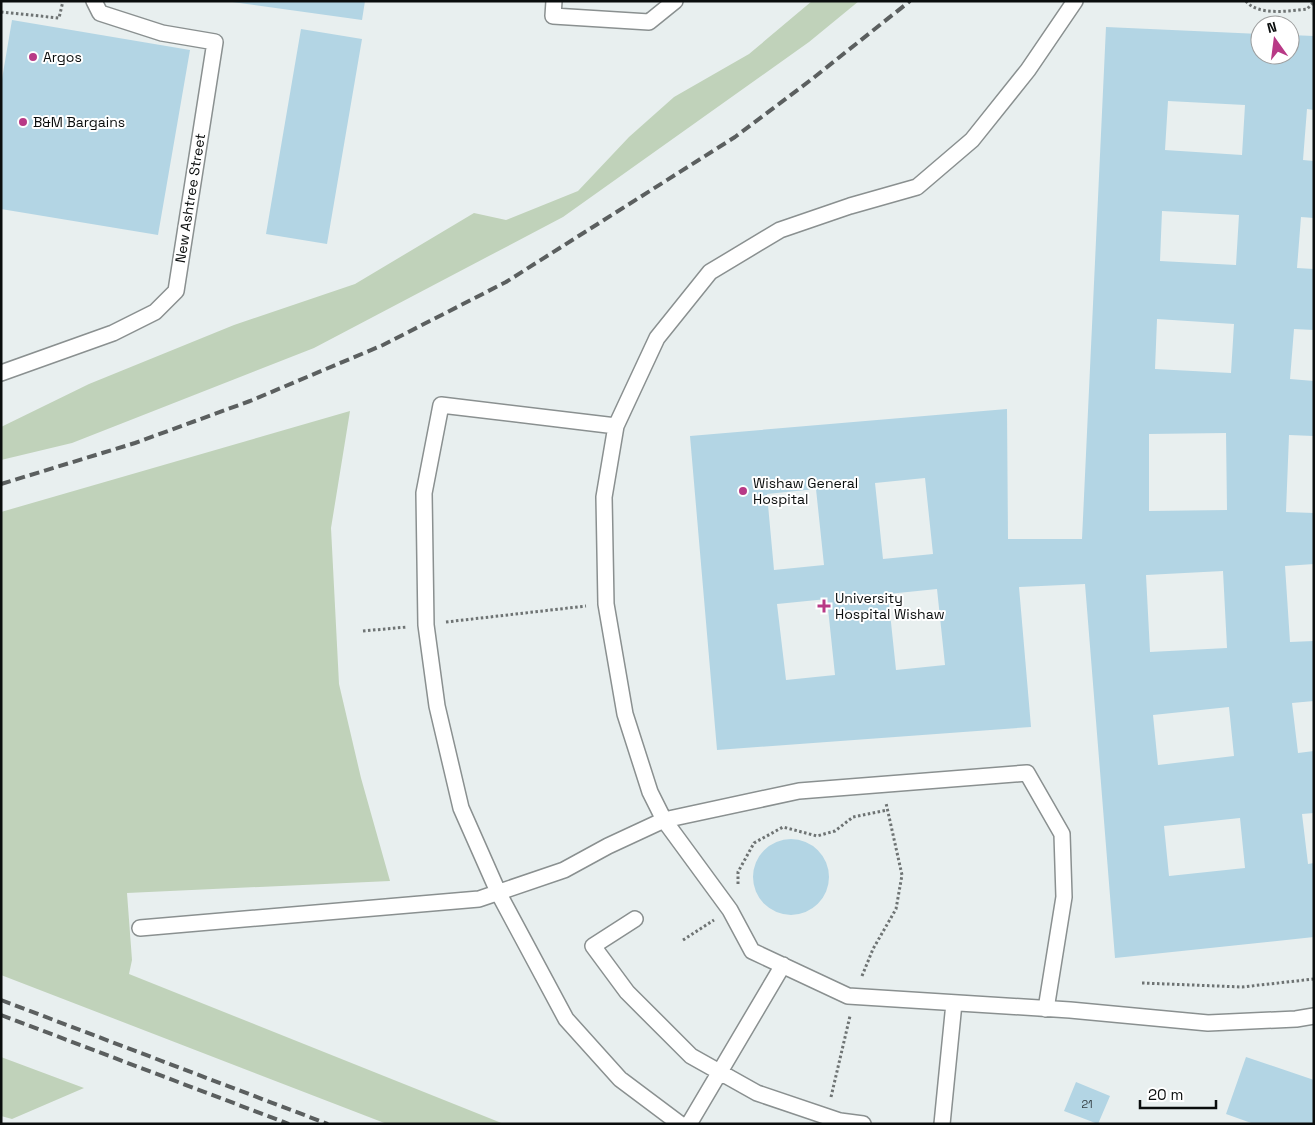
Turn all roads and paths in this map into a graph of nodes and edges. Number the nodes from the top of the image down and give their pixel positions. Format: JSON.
{"nodes":[{"id":1,"x":62,"y":1,"type":"edge"},
{"id":2,"x":94,"y":1,"type":"edge"},
{"id":3,"x":554,"y":1,"type":"edge"},
{"id":4,"x":675,"y":1,"type":"edge"},
{"id":5,"x":1075,"y":1,"type":"edge"},
{"id":6,"x":1246,"y":1,"type":"edge"},
{"id":7,"x":1314,"y":2,"type":"edge"},
{"id":8,"x":1,"y":12,"type":"edge"},
{"id":9,"x":1,"y":373,"type":"edge"},
{"id":10,"x":616,"y":426,"type":"junction"},
{"id":11,"x":606,"y":604,"type":"junction"},
{"id":12,"x":426,"y":625,"type":"junction"},
{"id":13,"x":363,"y":631,"type":"dead end"},
{"id":14,"x":883,"y":783,"type":"junction"},
{"id":15,"x":887,"y":810,"type":"junction"},
{"id":16,"x":664,"y":820,"type":"junction"},
{"id":17,"x":499,"y":894,"type":"junction"},
{"id":18,"x":730,"y":910,"type":"junction"},
{"id":19,"x":635,"y":919,"type":"dead end"},
{"id":20,"x":140,"y":928,"type":"dead end"},
{"id":21,"x":683,"y":940,"type":"dead end"},
{"id":22,"x":782,"y":965,"type":"junction"},
{"id":23,"x":1314,"y":979,"type":"edge"},
{"id":24,"x":1142,"y":984,"type":"dead end"},
{"id":25,"x":854,"y":997,"type":"junction"},
{"id":26,"x":954,"y":1003,"type":"junction"},
{"id":27,"x":1046,"y":1009,"type":"junction"},
{"id":28,"x":1314,"y":1016,"type":"edge"},
{"id":29,"x":720,"y":1072,"type":"junction"},
{"id":30,"x":827,"y":1116,"type":"junction"},
{"id":31,"x":680,"y":1124,"type":"edge"},
{"id":32,"x":690,"y":1124,"type":"edge"},
{"id":33,"x":863,"y":1124,"type":"edge"},
{"id":34,"x":942,"y":1124,"type":"edge"}],
"edges":[{"from":1,"to":8,"type":"path"},
{"from":2,"to":9,"type":"lane","name":"New Ashtree Street"},
{"from":3,"to":4,"type":"lane"},
{"from":5,"to":10,"type":"lane"},
{"from":6,"to":7,"type":"path"},
{"from":10,"to":11,"type":"lane"},
{"from":10,"to":12,"type":"lane"},
{"from":11,"to":12,"type":"path"},
{"from":11,"to":16,"type":"lane"},
{"from":12,"to":13,"type":"path"},
{"from":12,"to":17,"type":"lane"},
{"from":14,"to":15,"type":"path"},
{"from":14,"to":16,"type":"lane"},
{"from":14,"to":27,"type":"lane"},
{"from":15,"to":18,"type":"path"},
{"from":15,"to":25,"type":"path"},
{"from":16,"to":17,"type":"lane"},
{"from":16,"to":18,"type":"lane"},
{"from":17,"to":20,"type":"lane"},
{"from":17,"to":31,"type":"lane"},
{"from":18,"to":21,"type":"path"},
{"from":18,"to":22,"type":"lane"},
{"from":19,"to":29,"type":"lane"},
{"from":22,"to":25,"type":"lane"},
{"from":22,"to":29,"type":"lane"},
{"from":23,"to":24,"type":"path"},
{"from":25,"to":26,"type":"lane"},
{"from":25,"to":30,"type":"path"},
{"from":26,"to":27,"type":"lane"},
{"from":26,"to":34,"type":"lane"},
{"from":27,"to":28,"type":"lane"},
{"from":29,"to":30,"type":"lane"},
{"from":29,"to":32,"type":"lane"},
{"from":30,"to":33,"type":"lane"}]}
